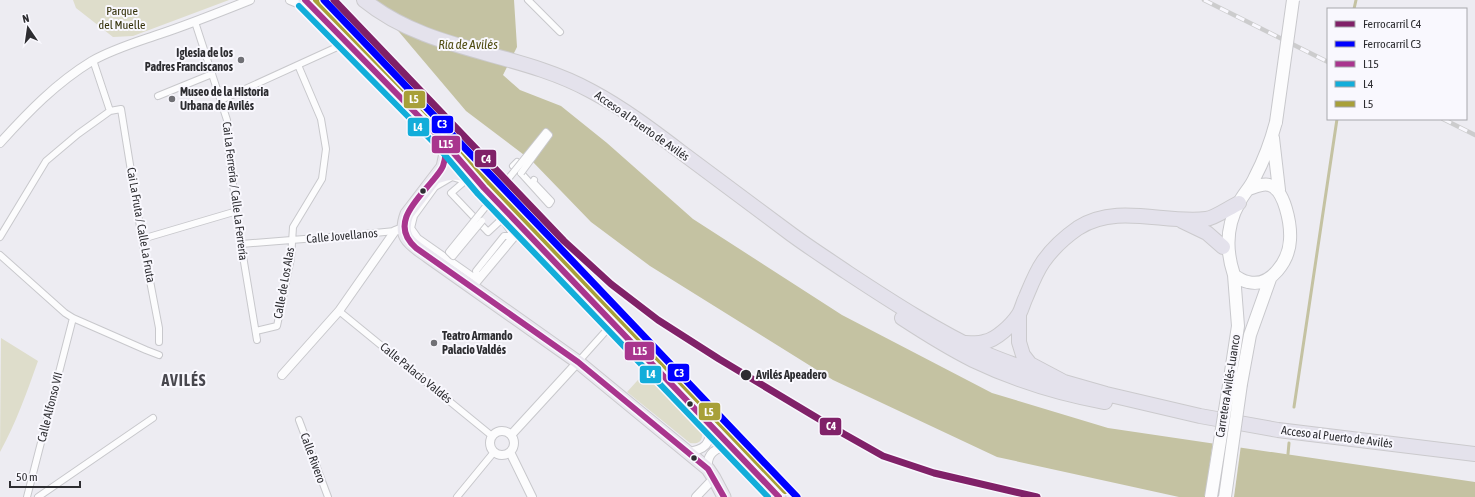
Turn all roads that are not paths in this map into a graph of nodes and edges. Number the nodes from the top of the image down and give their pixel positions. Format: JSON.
{"nodes":[{"id":1,"x":250,"y":0,"type":"edge"},
{"id":2,"x":290,"y":0,"type":"edge"},
{"id":3,"x":305,"y":0,"type":"edge"},
{"id":4,"x":364,"y":0,"type":"edge"},
{"id":5,"x":528,"y":0,"type":"edge"},
{"id":6,"x":1293,"y":0,"type":"edge"},
{"id":7,"x":315,"y":10,"type":"junction"},
{"id":8,"x":195,"y":22,"type":"junction"},
{"id":9,"x":560,"y":32,"type":"dead end"},
{"id":10,"x":346,"y":43,"type":"junction"},
{"id":11,"x":93,"y":60,"type":"junction"},
{"id":12,"x":298,"y":65,"type":"junction"},
{"id":13,"x":212,"y":74,"type":"junction"},
{"id":14,"x":158,"y":96,"type":"dead end"},
{"id":15,"x":221,"y":100,"type":"dead end"},
{"id":16,"x":110,"y":112,"type":"junction"},
{"id":17,"x":1273,"y":135,"type":"junction"},
{"id":18,"x":444,"y":142,"type":"junction"},
{"id":19,"x":0,"y":143,"type":"edge"},
{"id":20,"x":436,"y":177,"type":"junction"},
{"id":21,"x":534,"y":180,"type":"dead end"},
{"id":22,"x":484,"y":188,"type":"junction"},
{"id":23,"x":1249,"y":190,"type":"junction"},
{"id":24,"x":1279,"y":190,"type":"junction"},
{"id":25,"x":1239,"y":203,"type":"junction"},
{"id":26,"x":237,"y":211,"type":"junction"},
{"id":27,"x":481,"y":220,"type":"dead end"},
{"id":28,"x":1180,"y":220,"type":"junction"},
{"id":29,"x":399,"y":230,"type":"junction"},
{"id":30,"x":518,"y":232,"type":"junction"},
{"id":31,"x":794,"y":236,"type":"junction"},
{"id":32,"x":0,"y":237,"type":"edge"},
{"id":33,"x":142,"y":239,"type":"junction"},
{"id":34,"x":291,"y":240,"type":"junction"},
{"id":35,"x":241,"y":244,"type":"junction"},
{"id":36,"x":1223,"y":247,"type":"dead end"},
{"id":37,"x":0,"y":255,"type":"edge"},
{"id":38,"x":1234,"y":275,"type":"junction"},
{"id":39,"x":1270,"y":279,"type":"junction"},
{"id":40,"x":475,"y":284,"type":"junction"},
{"id":41,"x":339,"y":311,"type":"junction"},
{"id":42,"x":1019,"y":314,"type":"junction"},
{"id":43,"x":73,"y":318,"type":"junction"},
{"id":44,"x":613,"y":323,"type":"junction"},
{"id":45,"x":256,"y":331,"type":"junction"},
{"id":46,"x":923,"y":331,"type":"junction"},
{"id":47,"x":1002,"y":333,"type":"junction"},
{"id":48,"x":257,"y":340,"type":"dead end"},
{"id":49,"x":159,"y":342,"type":"dead end"},
{"id":50,"x":1019,"y":342,"type":"junction"},
{"id":51,"x":966,"y":343,"type":"junction"},
{"id":52,"x":159,"y":355,"type":"dead end"},
{"id":53,"x":1001,"y":360,"type":"junction"},
{"id":54,"x":578,"y":362,"type":"junction"},
{"id":55,"x":282,"y":375,"type":"dead end"},
{"id":56,"x":1064,"y":382,"type":"junction"},
{"id":57,"x":1091,"y":400,"type":"junction"},
{"id":58,"x":1200,"y":416,"type":"junction"},
{"id":59,"x":154,"y":418,"type":"dead end"},
{"id":60,"x":299,"y":420,"type":"dead end"},
{"id":61,"x":712,"y":427,"type":"junction"},
{"id":62,"x":511,"y":435,"type":"junction"},
{"id":63,"x":492,"y":436,"type":"junction"},
{"id":64,"x":731,"y":446,"type":"junction"},
{"id":65,"x":494,"y":452,"type":"junction"},
{"id":66,"x":510,"y":452,"type":"junction"},
{"id":67,"x":687,"y":452,"type":"junction"},
{"id":68,"x":1475,"y":454,"type":"edge"},
{"id":69,"x":711,"y":474,"type":"junction"},
{"id":70,"x":27,"y":497,"type":"edge"},
{"id":71,"x":38,"y":497,"type":"edge"},
{"id":72,"x":328,"y":497,"type":"edge"},
{"id":73,"x":457,"y":497,"type":"edge"},
{"id":74,"x":532,"y":497,"type":"edge"},
{"id":75,"x":696,"y":497,"type":"edge"},
{"id":76,"x":724,"y":497,"type":"edge"},
{"id":77,"x":779,"y":497,"type":"edge"},
{"id":78,"x":1211,"y":497,"type":"edge"},
{"id":79,"x":1225,"y":497,"type":"edge"}],
"edges":[{"from":1,"to":8,"type":"street"},
{"from":2,"to":7,"type":"street"},
{"from":3,"to":7,"type":"main road"},
{"from":4,"to":31,"type":"highway","name":"Acceso al Puerto de Avilés"},
{"from":5,"to":9,"type":"street"},
{"from":6,"to":17,"type":"main road","bridge":true},
{"from":7,"to":10,"type":"main road"},
{"from":8,"to":11,"type":"street"},
{"from":8,"to":13,"type":"street","name":"Cai La Ferrería / Calle La Ferrería"},
{"from":10,"to":12,"type":"street"},
{"from":10,"to":18,"type":"main road"},
{"from":11,"to":16,"type":"street"},
{"from":11,"to":19,"type":"street"},
{"from":12,"to":15,"type":"street"},
{"from":12,"to":34,"type":"street","name":"Calle de Los Alas"},
{"from":13,"to":14,"type":"street"},
{"from":13,"to":26,"type":"street","name":"Cai La Ferrería / Calle La Ferrería"},
{"from":16,"to":32,"type":"street"},
{"from":16,"to":33,"type":"street","name":"Cai La Fruta / Calle La Fruta"},
{"from":17,"to":23,"type":"main road"},
{"from":17,"to":24,"type":"main road"},
{"from":18,"to":20,"type":"main road"},
{"from":18,"to":22,"type":"main road"},
{"from":20,"to":22,"type":"main road"},
{"from":20,"to":29,"type":"main road"},
{"from":21,"to":27,"type":"street","bridge":true},
{"from":22,"to":30,"type":"main road"},
{"from":23,"to":24,"type":"main road"},
{"from":23,"to":25,"type":"main road"},
{"from":24,"to":39,"type":"main road"},
{"from":25,"to":28,"type":"highway"},
{"from":25,"to":38,"type":"main road"},
{"from":26,"to":33,"type":"street"},
{"from":26,"to":35,"type":"street","name":"Cai La Ferrería / Calle La Ferrería"},
{"from":28,"to":36,"type":"highway"},
{"from":28,"to":42,"type":"highway"},
{"from":29,"to":34,"type":"street","name":"Calle Jovellanos"},
{"from":29,"to":40,"type":"main road"},
{"from":29,"to":41,"type":"street"},
{"from":30,"to":40,"type":"street"},
{"from":30,"to":40,"type":"street"},
{"from":30,"to":44,"type":"main road"},
{"from":31,"to":46,"type":"highway"},
{"from":31,"to":51,"type":"highway"},
{"from":33,"to":49,"type":"street","name":"Cai La Fruta / Calle La Fruta"},
{"from":34,"to":35,"type":"street","name":"Calle Jovellanos"},
{"from":34,"to":45,"type":"street","name":"Calle de Los Alas"},
{"from":35,"to":45,"type":"street","name":"Cai La Ferrería / Calle La Ferrería"},
{"from":37,"to":43,"type":"street"},
{"from":38,"to":39,"type":"main road"},
{"from":38,"to":78,"type":"main road","name":"Carretera Avilés-Luanco","bridge":true},
{"from":39,"to":79,"type":"main road","name":"Carretera Avilés-Luanco","bridge":true},
{"from":40,"to":54,"type":"main road"},
{"from":41,"to":55,"type":"street"},
{"from":41,"to":63,"type":"street","name":"Calle Palacio Valdés"},
{"from":42,"to":47,"type":"highway"},
{"from":42,"to":50,"type":"highway"},
{"from":43,"to":52,"type":"street"},
{"from":43,"to":70,"type":"street","name":"Calle Alfonso VII"},
{"from":44,"to":54,"type":"street"},
{"from":44,"to":61,"type":"main road"},
{"from":45,"to":48,"type":"street","name":"Cai La Ferrería / Calle La Ferrería"},
{"from":46,"to":53,"type":"highway"},
{"from":46,"to":57,"type":"highway"},
{"from":47,"to":51,"type":"highway"},
{"from":47,"to":53,"type":"highway"},
{"from":50,"to":53,"type":"highway"},
{"from":50,"to":56,"type":"highway"},
{"from":51,"to":53,"type":"highway"},
{"from":53,"to":56,"type":"highway"},
{"from":53,"to":57,"type":"highway"},
{"from":54,"to":62,"type":"street"},
{"from":54,"to":67,"type":"main road"},
{"from":56,"to":58,"type":"highway"},
{"from":57,"to":58,"type":"highway"},
{"from":58,"to":68,"type":"highway","name":"Acceso al Puerto de Avilés"},
{"from":59,"to":71,"type":"street"},
{"from":60,"to":72,"type":"street","name":"Calle Rivero"},
{"from":61,"to":64,"type":"main road"},
{"from":61,"to":67,"type":"street"},
{"from":62,"to":63,"type":"street"},
{"from":62,"to":66,"type":"street"},
{"from":63,"to":65,"type":"street"},
{"from":64,"to":69,"type":"street"},
{"from":64,"to":77,"type":"main road"},
{"from":65,"to":66,"type":"street"},
{"from":65,"to":73,"type":"street"},
{"from":66,"to":74,"type":"street"},
{"from":67,"to":69,"type":"main road"},
{"from":69,"to":75,"type":"street"},
{"from":69,"to":76,"type":"main road"}]}
